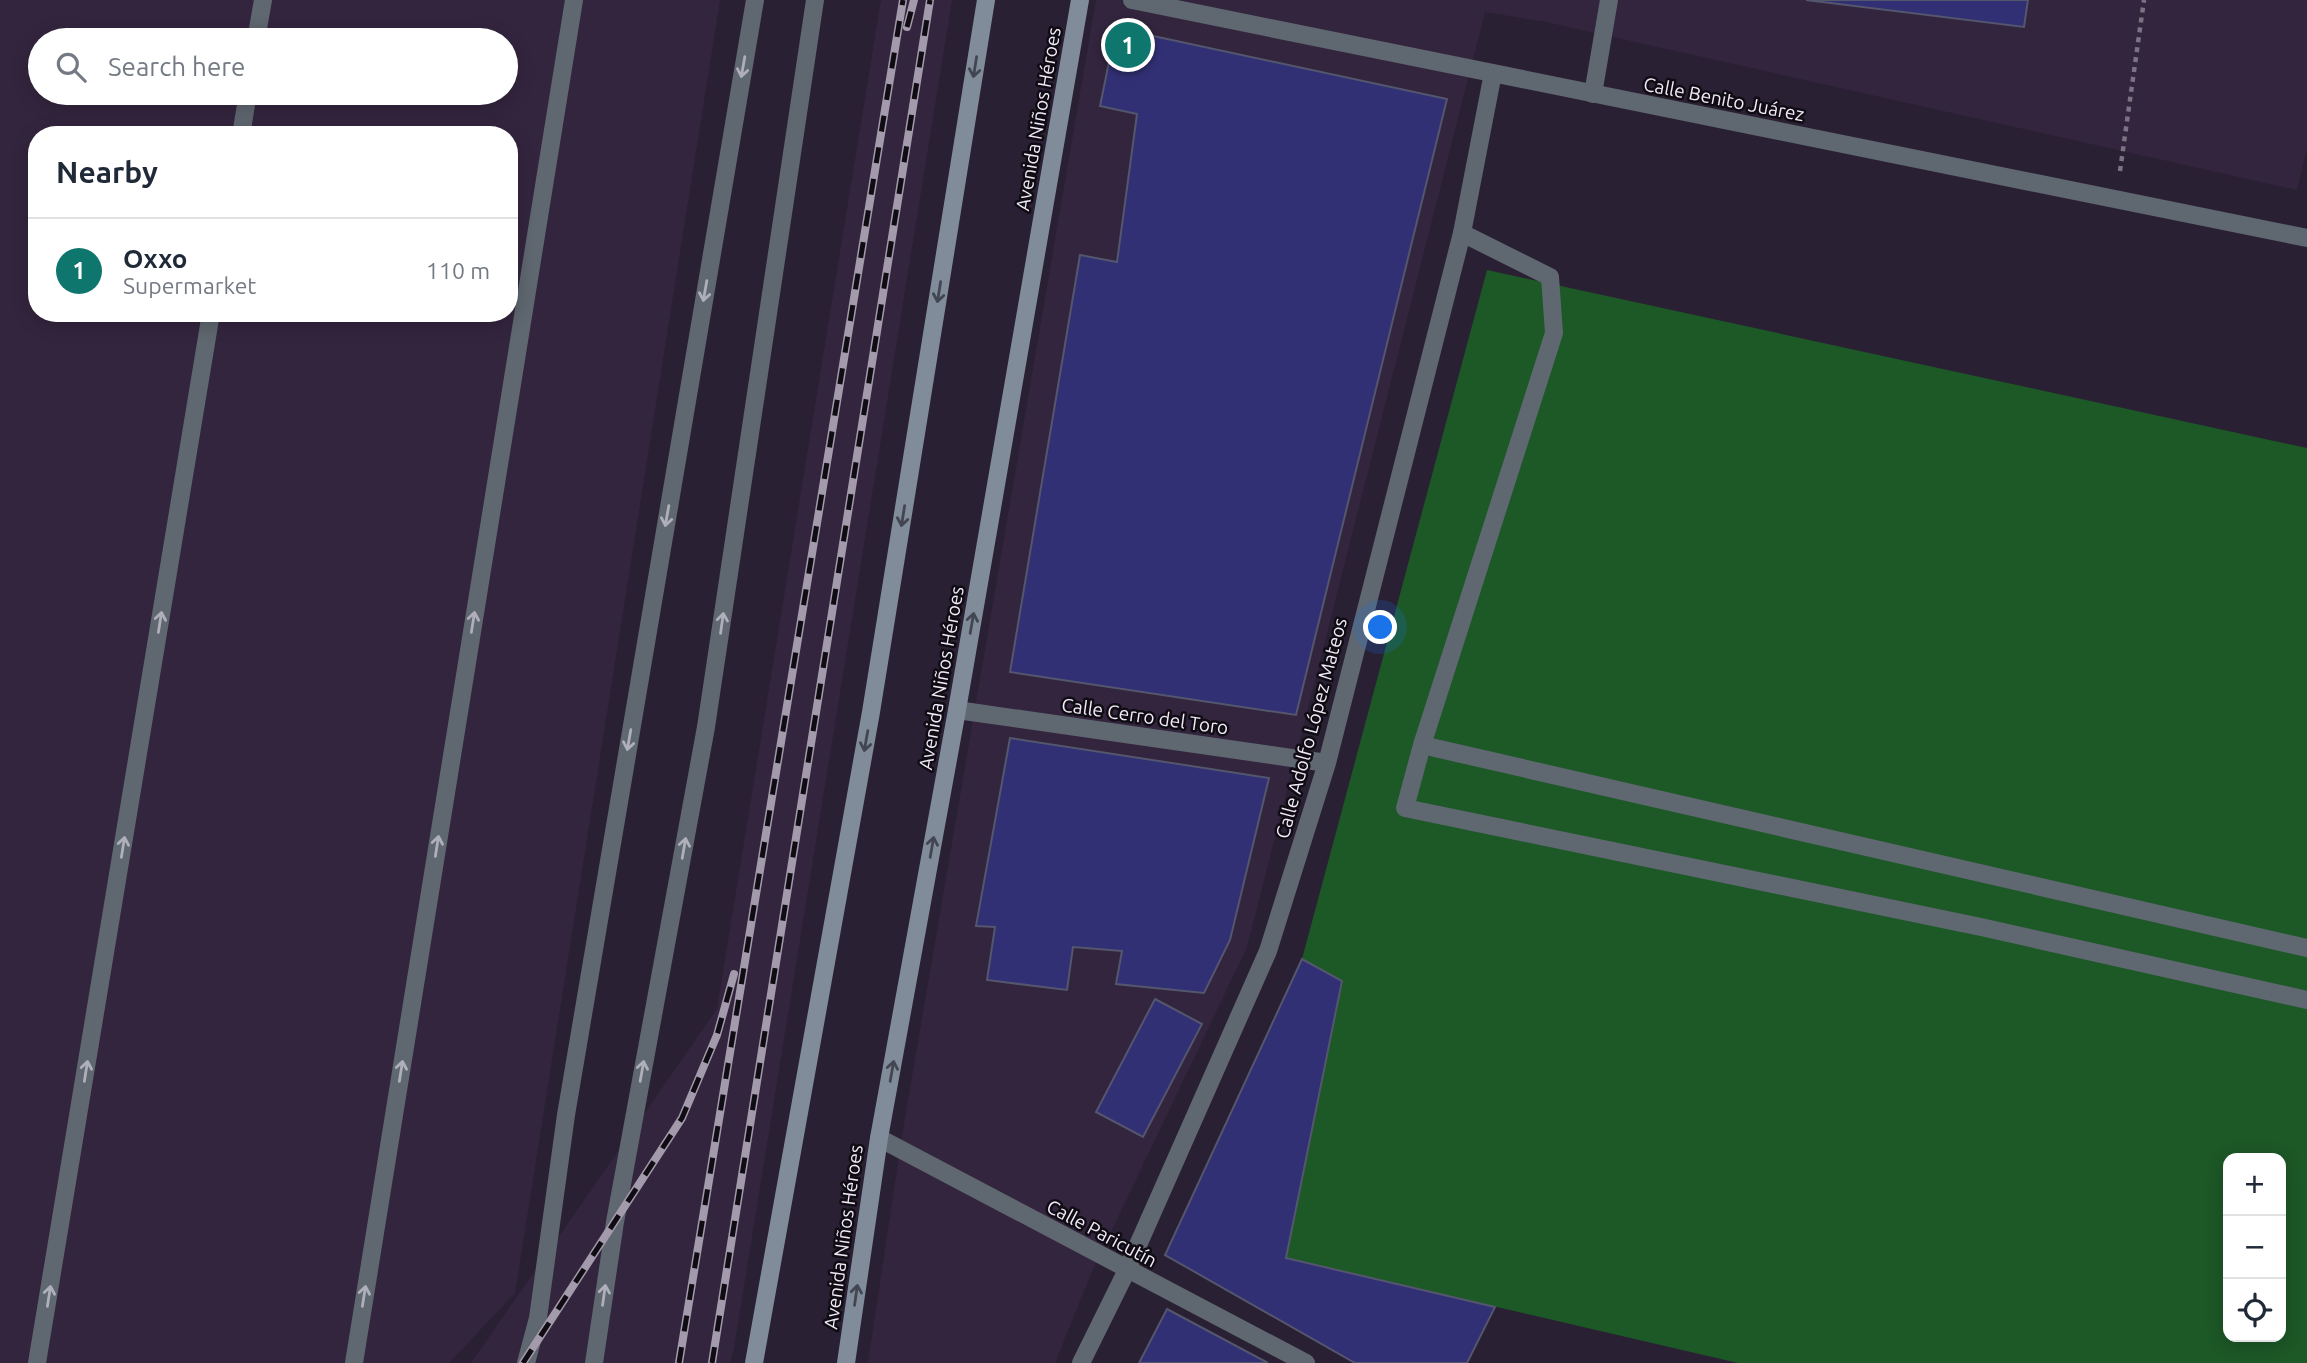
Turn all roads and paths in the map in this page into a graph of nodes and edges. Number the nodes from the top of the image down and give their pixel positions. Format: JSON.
{"nodes":[{"id":1,"x":263,"y":0,"type":"edge"},
{"id":2,"x":574,"y":0,"type":"edge"},
{"id":3,"x":755,"y":0,"type":"edge"},
{"id":4,"x":815,"y":0,"type":"edge"},
{"id":5,"x":986,"y":0,"type":"edge"},
{"id":6,"x":1080,"y":0,"type":"edge"},
{"id":7,"x":1132,"y":0,"type":"edge"},
{"id":8,"x":1609,"y":0,"type":"edge"},
{"id":9,"x":2144,"y":0,"type":"edge"},
{"id":10,"x":258,"y":28,"type":"edge"},
{"id":11,"x":1493,"y":73,"type":"junction"},
{"id":12,"x":1593,"y":94,"type":"junction"},
{"id":13,"x":246,"y":105,"type":"edge"},
{"id":14,"x":242,"y":126,"type":"edge"},
{"id":15,"x":2115,"y":199,"type":"junction"},
{"id":16,"x":1462,"y":233,"type":"junction"},
{"id":17,"x":2307,"y":238,"type":"edge"},
{"id":18,"x":210,"y":322,"type":"edge"},
{"id":19,"x":957,"y":710,"type":"junction"},
{"id":20,"x":1422,"y":745,"type":"junction"},
{"id":21,"x":1327,"y":763,"type":"junction"},
{"id":22,"x":2307,"y":948,"type":"edge"},
{"id":23,"x":2307,"y":1000,"type":"edge"},
{"id":24,"x":879,"y":1139,"type":"junction"},
{"id":25,"x":1127,"y":1270,"type":"junction"},
{"id":26,"x":37,"y":1363,"type":"edge"},
{"id":27,"x":354,"y":1363,"type":"edge"},
{"id":28,"x":526,"y":1363,"type":"edge"},
{"id":29,"x":594,"y":1363,"type":"edge"},
{"id":30,"x":754,"y":1363,"type":"edge"},
{"id":31,"x":846,"y":1363,"type":"edge"},
{"id":32,"x":1081,"y":1363,"type":"edge"},
{"id":33,"x":1306,"y":1363,"type":"edge"}],
"edges":[{"from":1,"to":10,"type":"street"},
{"from":27,"to":2,"type":"street","one_way":true},
{"from":3,"to":28,"type":"street","one_way":true},
{"from":29,"to":4,"type":"street","one_way":true},
{"from":5,"to":30,"type":"main road","one_way":true},
{"from":19,"to":6,"type":"main road","name":"Avenida Niños Héroes","one_way":true},
{"from":7,"to":11,"type":"street","name":"Calle Benito Juárez"},
{"from":8,"to":12,"type":"street"},
{"from":9,"to":15,"type":"path"},
{"from":11,"to":12,"type":"street","name":"Calle Benito Juárez"},
{"from":11,"to":16,"type":"street","name":"Calle Adolfo López Mateos"},
{"from":12,"to":15,"type":"street","name":"Calle Benito Juárez"},
{"from":13,"to":14,"type":"street"},
{"from":15,"to":17,"type":"street","name":"Calle Benito Juárez"},
{"from":16,"to":20,"type":"street"},
{"from":16,"to":21,"type":"street","name":"Calle Adolfo López Mateos"},
{"from":26,"to":18,"type":"street","one_way":true},
{"from":19,"to":21,"type":"street","name":"Calle Cerro del Toro"},
{"from":24,"to":19,"type":"main road","name":"Avenida Niños Héroes","one_way":true},
{"from":20,"to":22,"type":"street"},
{"from":20,"to":23,"type":"street"},
{"from":21,"to":25,"type":"street","name":"Calle Adolfo López Mateos"},
{"from":24,"to":25,"type":"street","name":"Calle Paricutín"},
{"from":31,"to":24,"type":"main road","name":"Avenida Niños Héroes","one_way":true},
{"from":25,"to":32,"type":"street","name":"Calle Adolfo López Mateos"},
{"from":25,"to":33,"type":"street","name":"Calle Paricutín"}]}
